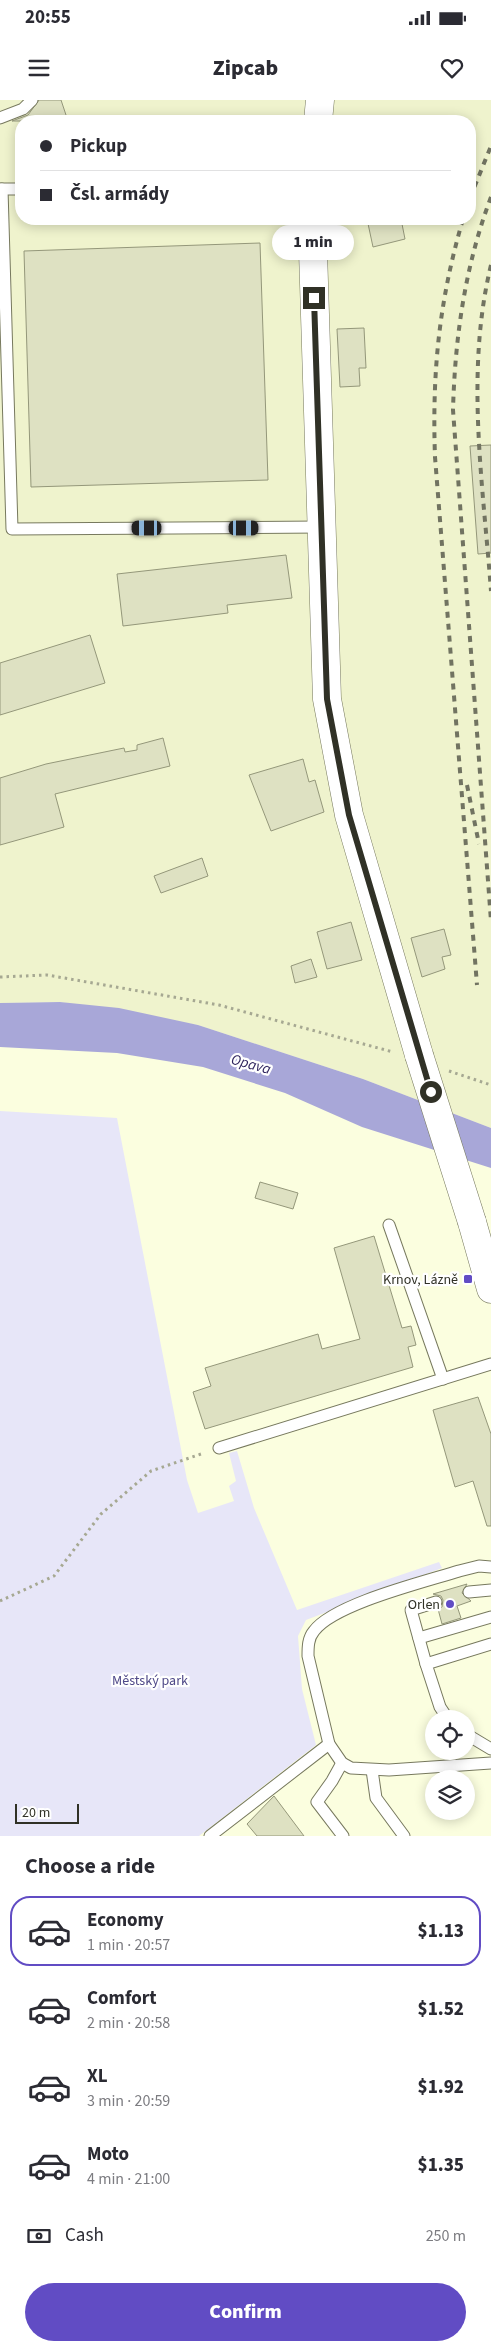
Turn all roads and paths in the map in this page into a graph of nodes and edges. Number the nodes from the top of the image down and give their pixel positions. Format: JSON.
{"nodes":[{"id":1,"x":32,"y":100,"type":"edge"},
{"id":2,"x":320,"y":100,"type":"edge"},
{"id":3,"x":319,"y":115,"type":"edge"},
{"id":4,"x":0,"y":118,"type":"edge"},
{"id":5,"x":15,"y":188,"type":"edge"},
{"id":6,"x":1,"y":189,"type":"edge"},
{"id":7,"x":312,"y":225,"type":"edge"},
{"id":8,"x":4,"y":408,"type":"edge"},
{"id":9,"x":322,"y":527,"type":"junction"},
{"id":10,"x":0,"y":977,"type":"edge"},
{"id":11,"x":409,"y":1054,"type":"junction"},
{"id":12,"x":444,"y":1069,"type":"dead end"},
{"id":13,"x":491,"y":1085,"type":"edge"},
{"id":14,"x":390,"y":1225,"type":"dead end"},
{"id":15,"x":491,"y":1289,"type":"edge"},
{"id":16,"x":491,"y":1364,"type":"edge"},
{"id":17,"x":443,"y":1379,"type":"junction"},
{"id":18,"x":219,"y":1448,"type":"joint"},
{"id":19,"x":491,"y":1566,"type":"edge"},
{"id":20,"x":491,"y":1590,"type":"edge"},
{"id":21,"x":469,"y":1592,"type":"dead end"},
{"id":22,"x":0,"y":1601,"type":"edge"},
{"id":23,"x":436,"y":1602,"type":"dead end"},
{"id":24,"x":491,"y":1617,"type":"edge"},
{"id":25,"x":419,"y":1638,"type":"junction"},
{"id":26,"x":491,"y":1644,"type":"edge"},
{"id":27,"x":426,"y":1664,"type":"junction"},
{"id":28,"x":442,"y":1710,"type":"edge"},
{"id":29,"x":475,"y":1739,"type":"edge"},
{"id":30,"x":329,"y":1744,"type":"junction"},
{"id":31,"x":491,"y":1749,"type":"edge"},
{"id":32,"x":342,"y":1763,"type":"junction"},
{"id":33,"x":491,"y":1763,"type":"edge"},
{"id":34,"x":372,"y":1770,"type":"junction"},
{"id":35,"x":210,"y":1836,"type":"edge"},
{"id":36,"x":343,"y":1836,"type":"edge"},
{"id":37,"x":404,"y":1836,"type":"edge"}],
"edges":[{"from":1,"to":4,"type":"lane"},
{"from":2,"to":3,"type":"main road"},
{"from":5,"to":6,"type":"lane"},
{"from":6,"to":8,"type":"lane"},
{"from":7,"to":9,"type":"main road"},
{"from":8,"to":9,"type":"lane"},
{"from":9,"to":11,"type":"main road"},
{"from":10,"to":11,"type":"path"},
{"from":11,"to":15,"type":"main road","bridge":true},
{"from":12,"to":13,"type":"path"},
{"from":14,"to":17,"type":"lane"},
{"from":16,"to":17,"type":"lane"},
{"from":17,"to":18,"type":"lane"},
{"from":18,"to":22,"type":"path"},
{"from":19,"to":30,"type":"lane"},
{"from":20,"to":21,"type":"lane"},
{"from":23,"to":25,"type":"lane"},
{"from":24,"to":25,"type":"lane"},
{"from":25,"to":27,"type":"lane"},
{"from":26,"to":27,"type":"lane"},
{"from":27,"to":28,"type":"lane"},
{"from":29,"to":31,"type":"lane"},
{"from":30,"to":32,"type":"lane"},
{"from":30,"to":35,"type":"lane"},
{"from":32,"to":34,"type":"lane"},
{"from":32,"to":36,"type":"lane"},
{"from":33,"to":34,"type":"lane"},
{"from":34,"to":37,"type":"lane"}]}
